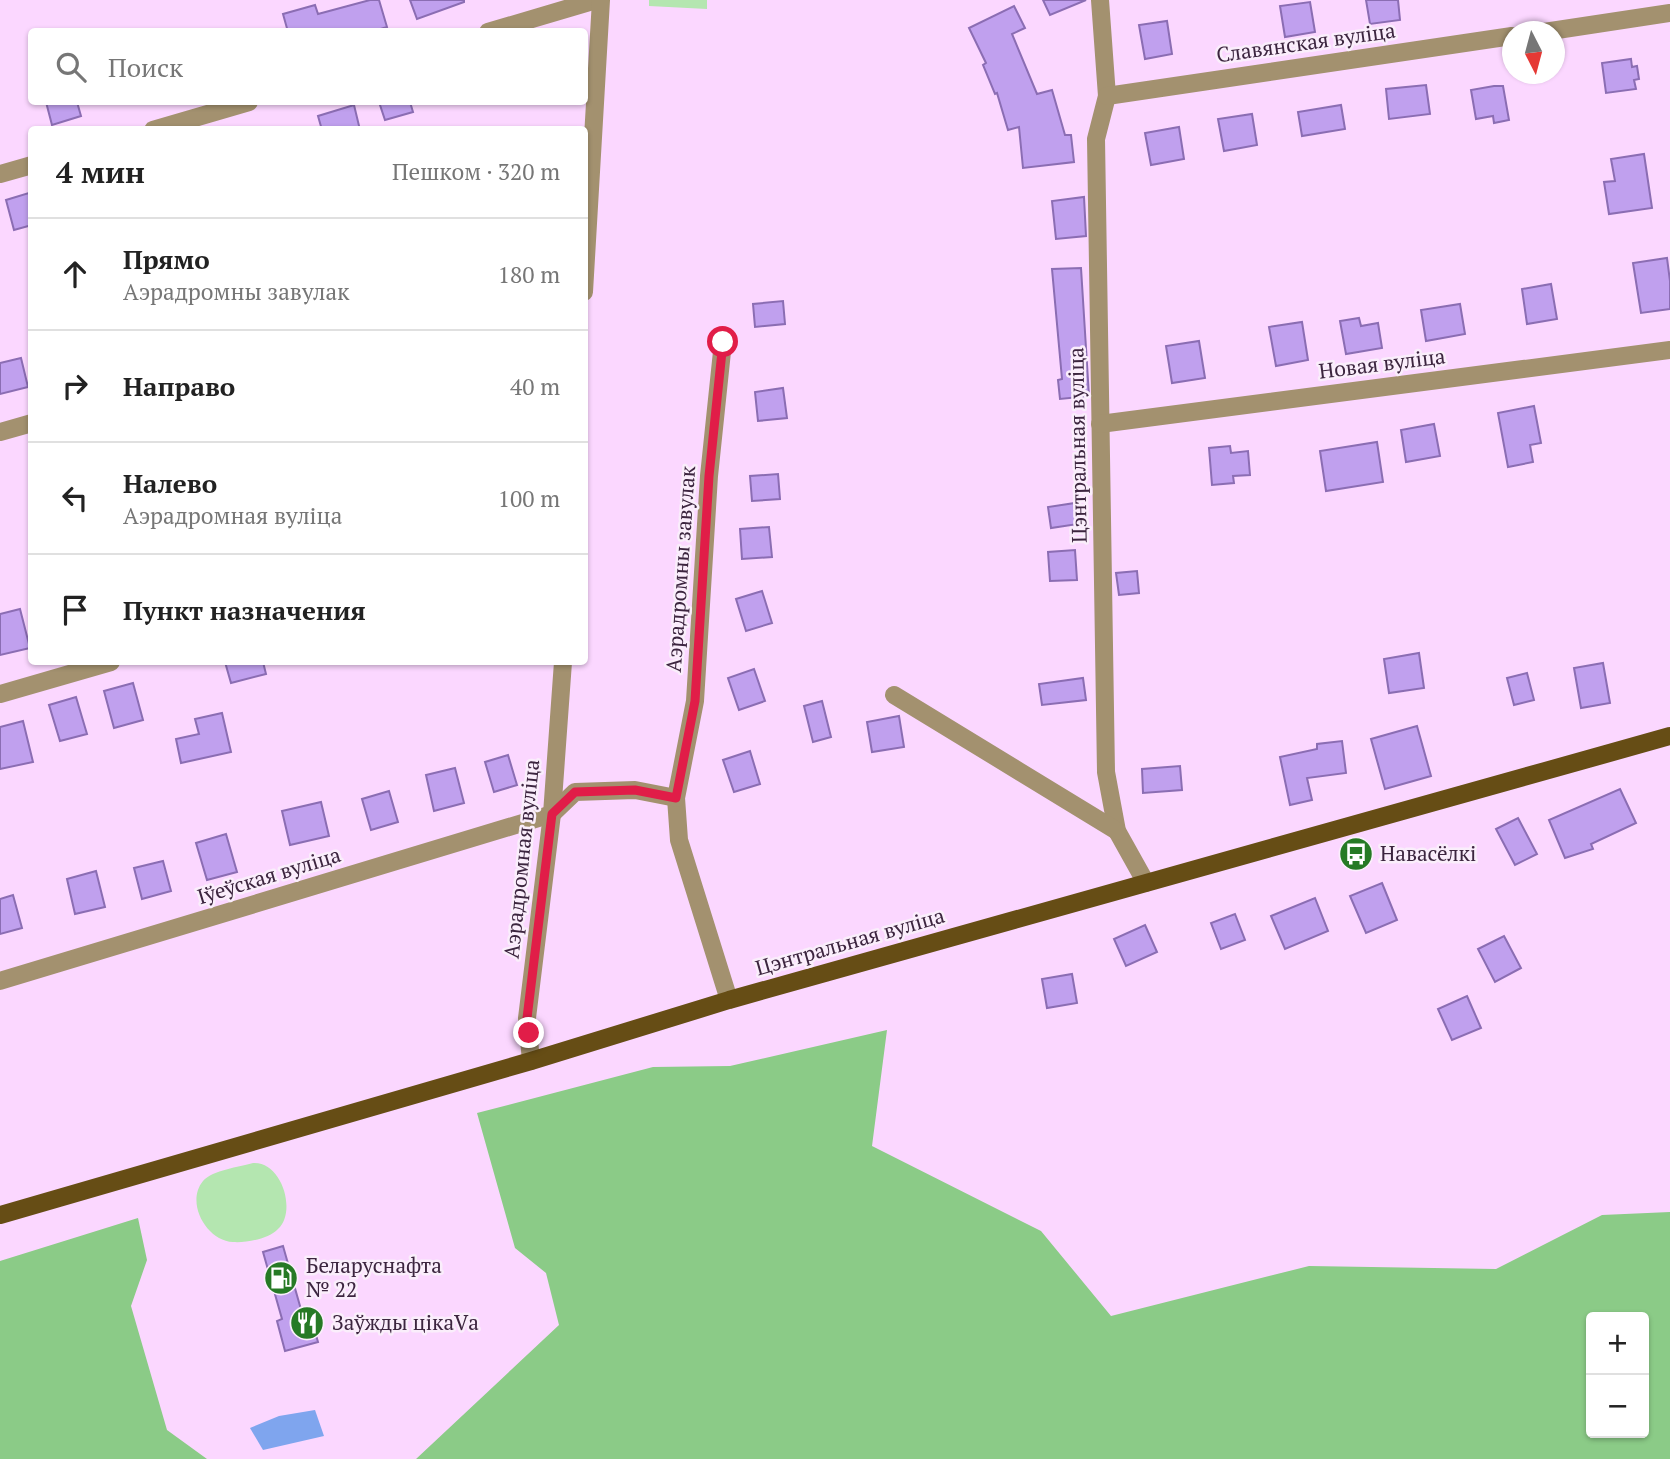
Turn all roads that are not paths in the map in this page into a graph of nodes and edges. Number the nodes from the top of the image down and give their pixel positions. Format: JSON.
{"nodes":[{"id":1,"x":599,"y":0,"type":"edge"},
{"id":2,"x":1100,"y":0,"type":"edge"},
{"id":3,"x":1670,"y":13,"type":"edge"},
{"id":4,"x":502,"y":28,"type":"edge"},
{"id":5,"x":1565,"y":29,"type":"edge"},
{"id":6,"x":1502,"y":38,"type":"edge"},
{"id":7,"x":1107,"y":96,"type":"junction"},
{"id":8,"x":239,"y":105,"type":"edge"},
{"id":9,"x":167,"y":126,"type":"edge"},
{"id":10,"x":28,"y":166,"type":"edge"},
{"id":11,"x":0,"y":174,"type":"edge"},
{"id":12,"x":588,"y":216,"type":"edge"},
{"id":13,"x":723,"y":342,"type":"dead end"},
{"id":14,"x":1670,"y":350,"type":"edge"},
{"id":15,"x":28,"y":424,"type":"edge"},
{"id":16,"x":1100,"y":424,"type":"junction"},
{"id":17,"x":0,"y":432,"type":"edge"},
{"id":18,"x":101,"y":665,"type":"edge"},
{"id":19,"x":563,"y":665,"type":"edge"},
{"id":20,"x":0,"y":694,"type":"edge"},
{"id":21,"x":894,"y":695,"type":"dead end"},
{"id":22,"x":1670,"y":736,"type":"edge"},
{"id":23,"x":676,"y":798,"type":"junction"},
{"id":24,"x":552,"y":814,"type":"junction"},
{"id":25,"x":1117,"y":831,"type":"junction"},
{"id":26,"x":1146,"y":883,"type":"junction"},
{"id":27,"x":0,"y":981,"type":"edge"},
{"id":28,"x":729,"y":1000,"type":"junction"},
{"id":29,"x":531,"y":1061,"type":"junction"},
{"id":30,"x":0,"y":1215,"type":"edge"}],
"edges":[{"from":1,"to":4,"type":"street"},
{"from":1,"to":12,"type":"street"},
{"from":2,"to":7,"type":"street","name":"Цэнтральная вуліца"},
{"from":3,"to":5,"type":"street"},
{"from":6,"to":7,"type":"street","name":"Славянская вуліца"},
{"from":7,"to":16,"type":"street","name":"Цэнтральная вуліца"},
{"from":8,"to":9,"type":"street"},
{"from":10,"to":11,"type":"street"},
{"from":13,"to":23,"type":"street","name":"Аэрадромны завулак"},
{"from":14,"to":16,"type":"street","name":"Новая вуліца"},
{"from":15,"to":17,"type":"street"},
{"from":16,"to":25,"type":"street","name":"Цэнтральная вуліца"},
{"from":18,"to":20,"type":"street"},
{"from":19,"to":24,"type":"street","name":"Аэрадромная вуліца"},
{"from":21,"to":25,"type":"street"},
{"from":22,"to":26,"type":"main road","name":"Цэнтральная вуліца"},
{"from":23,"to":24,"type":"street"},
{"from":23,"to":28,"type":"street","name":"Аэрадромны завулак"},
{"from":24,"to":27,"type":"street","name":"Іўеўская вуліца"},
{"from":24,"to":29,"type":"street","name":"Аэрадромная вуліца"},
{"from":25,"to":26,"type":"street","name":"Цэнтральная вуліца"},
{"from":26,"to":28,"type":"main road","name":"Цэнтральная вуліца"},
{"from":28,"to":29,"type":"main road","name":"Цэнтральная вуліца"},
{"from":29,"to":30,"type":"main road","name":"Цэнтральная вуліца"}]}
